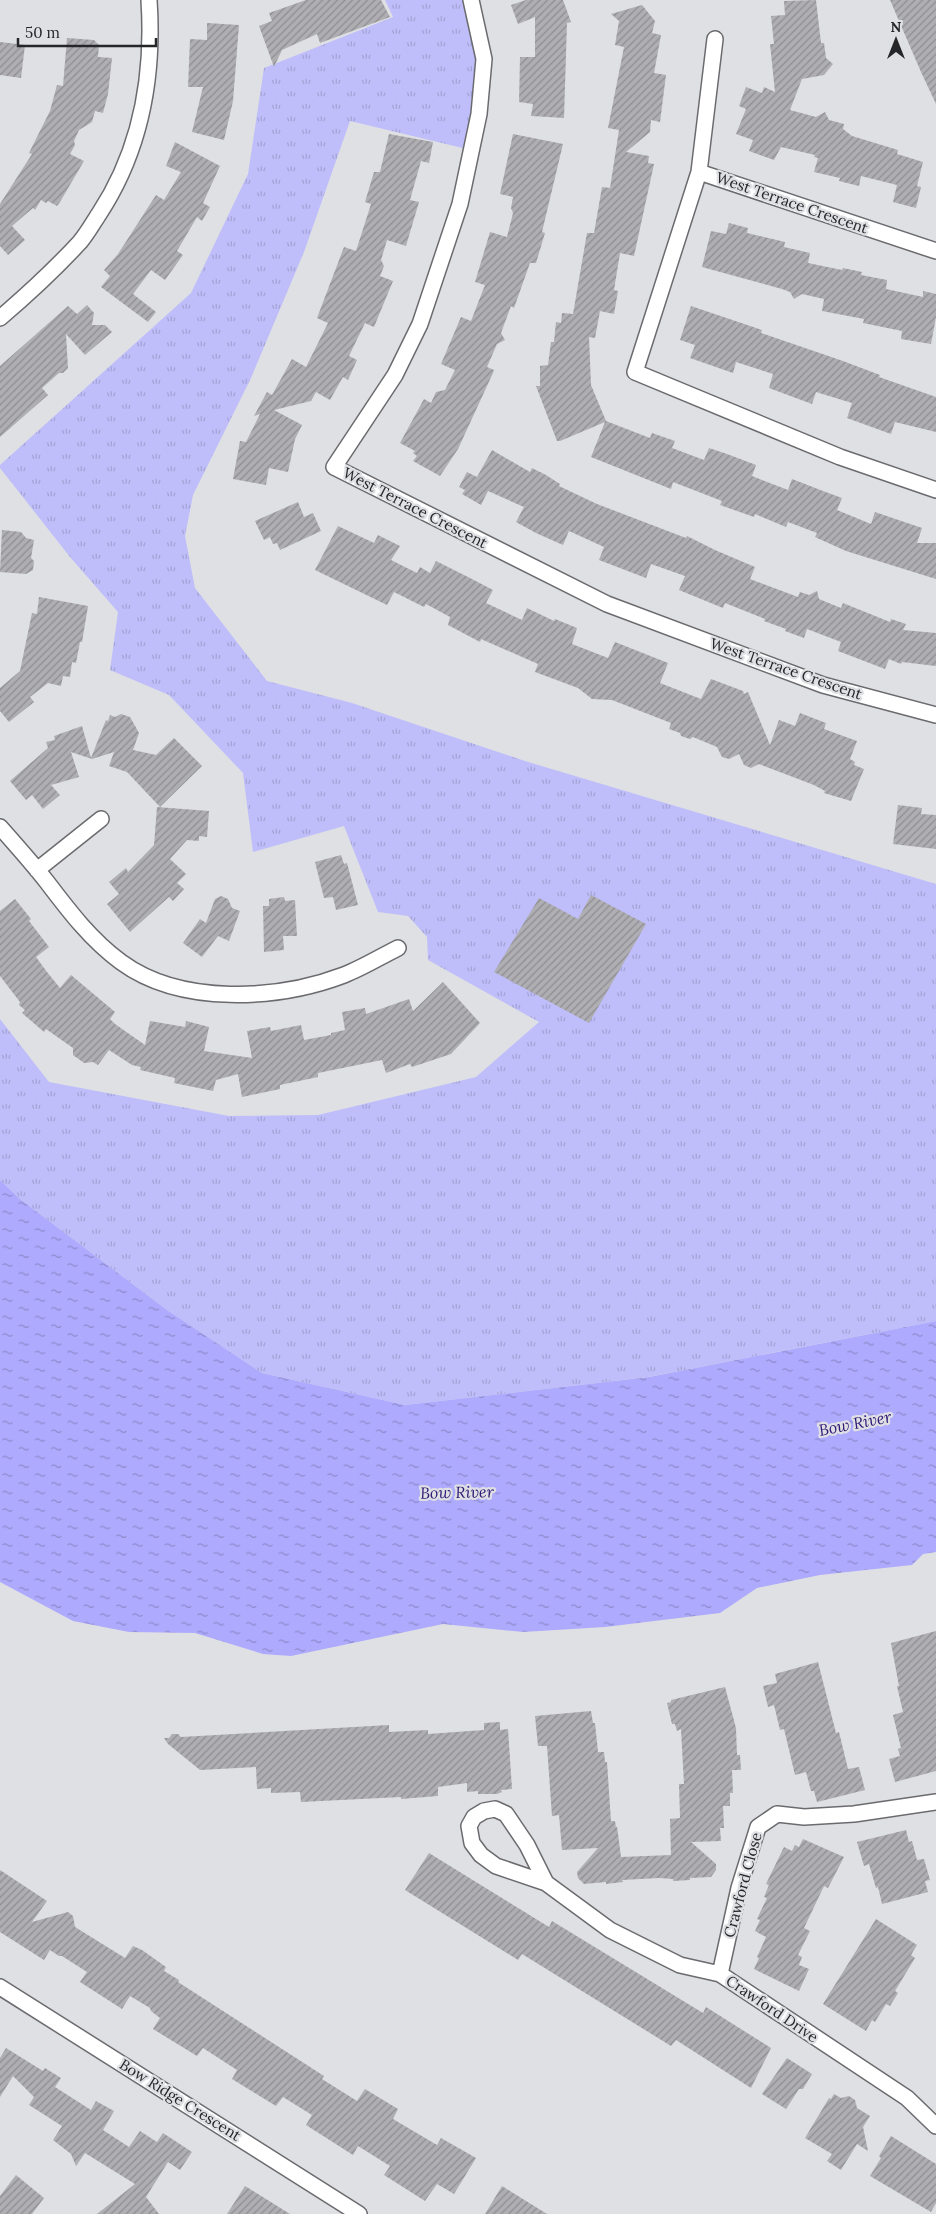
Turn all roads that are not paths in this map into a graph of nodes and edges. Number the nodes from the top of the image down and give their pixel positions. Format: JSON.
{"nodes":[{"id":1,"x":149,"y":0,"type":"edge"},
{"id":2,"x":472,"y":0,"type":"edge"},
{"id":3,"x":716,"y":39,"type":"dead end"},
{"id":4,"x":699,"y":172,"type":"junction"},
{"id":5,"x":936,"y":251,"type":"edge"},
{"id":6,"x":0,"y":318,"type":"edge"},
{"id":7,"x":936,"y":490,"type":"edge"},
{"id":8,"x":936,"y":715,"type":"edge"},
{"id":9,"x":101,"y":819,"type":"dead end"},
{"id":10,"x":0,"y":827,"type":"edge"},
{"id":11,"x":37,"y":870,"type":"junction"},
{"id":12,"x":398,"y":948,"type":"dead end"},
{"id":13,"x":936,"y":1802,"type":"edge"},
{"id":14,"x":546,"y":1883,"type":"junction"},
{"id":15,"x":720,"y":1974,"type":"junction"},
{"id":16,"x":0,"y":1987,"type":"edge"},
{"id":17,"x":936,"y":2126,"type":"edge"},
{"id":18,"x":359,"y":2214,"type":"edge"}],
"edges":[{"from":1,"to":6,"type":"street"},
{"from":2,"to":8,"type":"street","name":"West Terrace Crescent"},
{"from":3,"to":4,"type":"street"},
{"from":4,"to":5,"type":"street","name":"West Terrace Crescent"},
{"from":4,"to":7,"type":"street","name":"West Terrace Crescent"},
{"from":9,"to":11,"type":"street"},
{"from":10,"to":11,"type":"street"},
{"from":11,"to":12,"type":"street"},
{"from":13,"to":15,"type":"street","name":"Crawford Close"},
{"from":14,"to":14,"type":"street","name":"Crawford Drive"},
{"from":14,"to":15,"type":"street","name":"Crawford Drive"},
{"from":15,"to":17,"type":"street","name":"Crawford Drive"},
{"from":16,"to":18,"type":"street","name":"Bow Ridge Crescent"}]}
